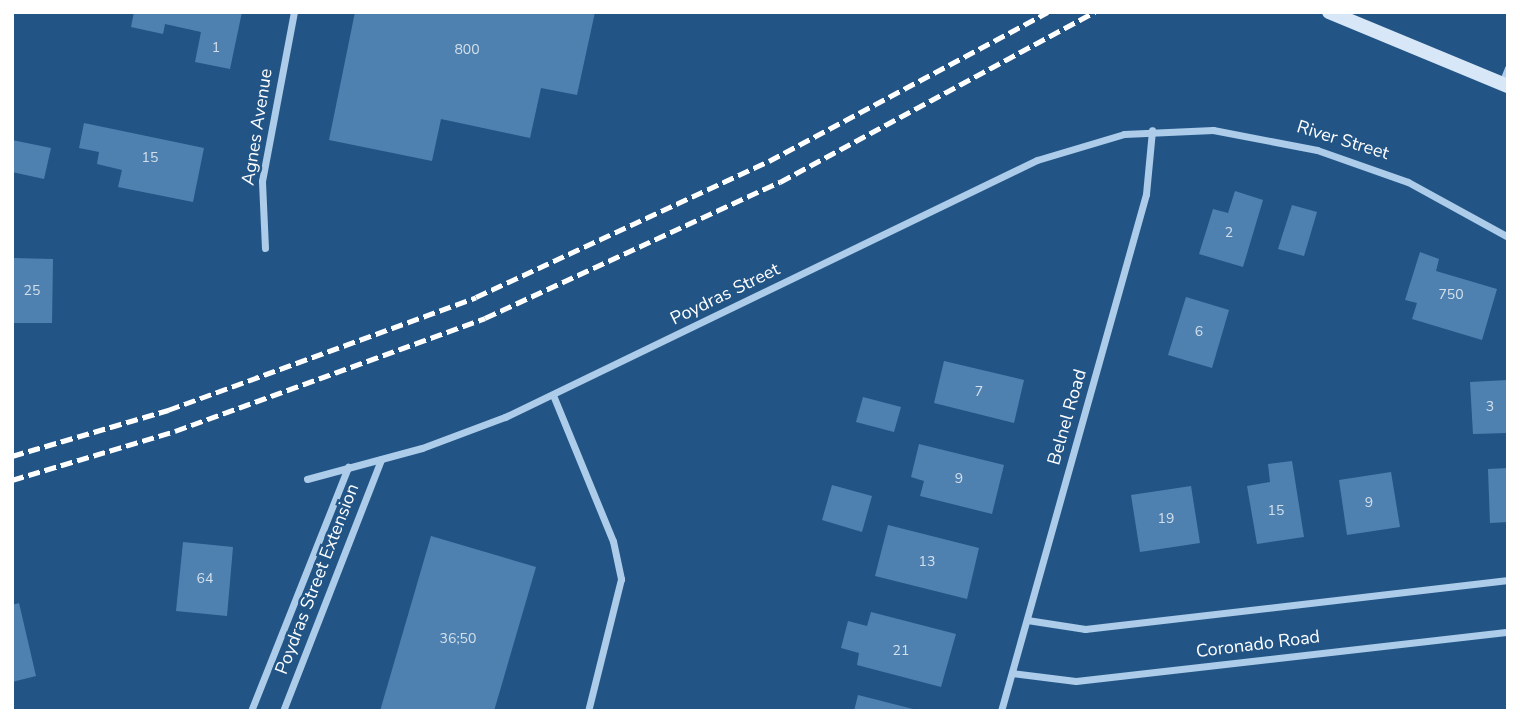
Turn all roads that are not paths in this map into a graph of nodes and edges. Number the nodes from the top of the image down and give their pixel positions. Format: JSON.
{"nodes":[{"id":1,"x":294,"y":12,"type":"edge"},
{"id":2,"x":1329,"y":12,"type":"edge"},
{"id":3,"x":1508,"y":68,"type":"edge"},
{"id":4,"x":1505,"y":85,"type":"edge"},
{"id":5,"x":1152,"y":130,"type":"junction"},
{"id":6,"x":1508,"y":237,"type":"edge"},
{"id":7,"x":265,"y":248,"type":"dead end"},
{"id":8,"x":553,"y":396,"type":"junction"},
{"id":9,"x":381,"y":459,"type":"junction"},
{"id":10,"x":348,"y":467,"type":"junction"},
{"id":11,"x":307,"y":479,"type":"dead end"},
{"id":12,"x":1508,"y":580,"type":"edge"},
{"id":13,"x":1027,"y":620,"type":"junction"},
{"id":14,"x":1508,"y":632,"type":"edge"},
{"id":15,"x":1012,"y":673,"type":"junction"},
{"id":16,"x":251,"y":711,"type":"edge"},
{"id":17,"x":283,"y":711,"type":"edge"},
{"id":18,"x":588,"y":711,"type":"edge"},
{"id":19,"x":1002,"y":711,"type":"edge"}],
"edges":[{"from":1,"to":7,"type":"street","name":"Agnes Avenue"},
{"from":2,"to":4,"type":"main road"},
{"from":3,"to":4,"type":"street"},
{"from":5,"to":6,"type":"street","name":"River Street"},
{"from":5,"to":8,"type":"street","name":"Poydras Street"},
{"from":5,"to":13,"type":"street","name":"Belnel Road"},
{"from":8,"to":9,"type":"street","name":"Poydras Street"},
{"from":8,"to":18,"type":"street"},
{"from":9,"to":10,"type":"street","name":"Poydras Street"},
{"from":9,"to":17,"type":"street","name":"Poydras Street Extension"},
{"from":10,"to":11,"type":"street","name":"Poydras Street"},
{"from":10,"to":16,"type":"street","name":"Poydras Street Extension"},
{"from":12,"to":13,"type":"street","name":"Coronado Road"},
{"from":13,"to":15,"type":"street","name":"Belnel Road"},
{"from":14,"to":15,"type":"street","name":"Coronado Road"},
{"from":15,"to":19,"type":"street","name":"Belnel Road"}]}
